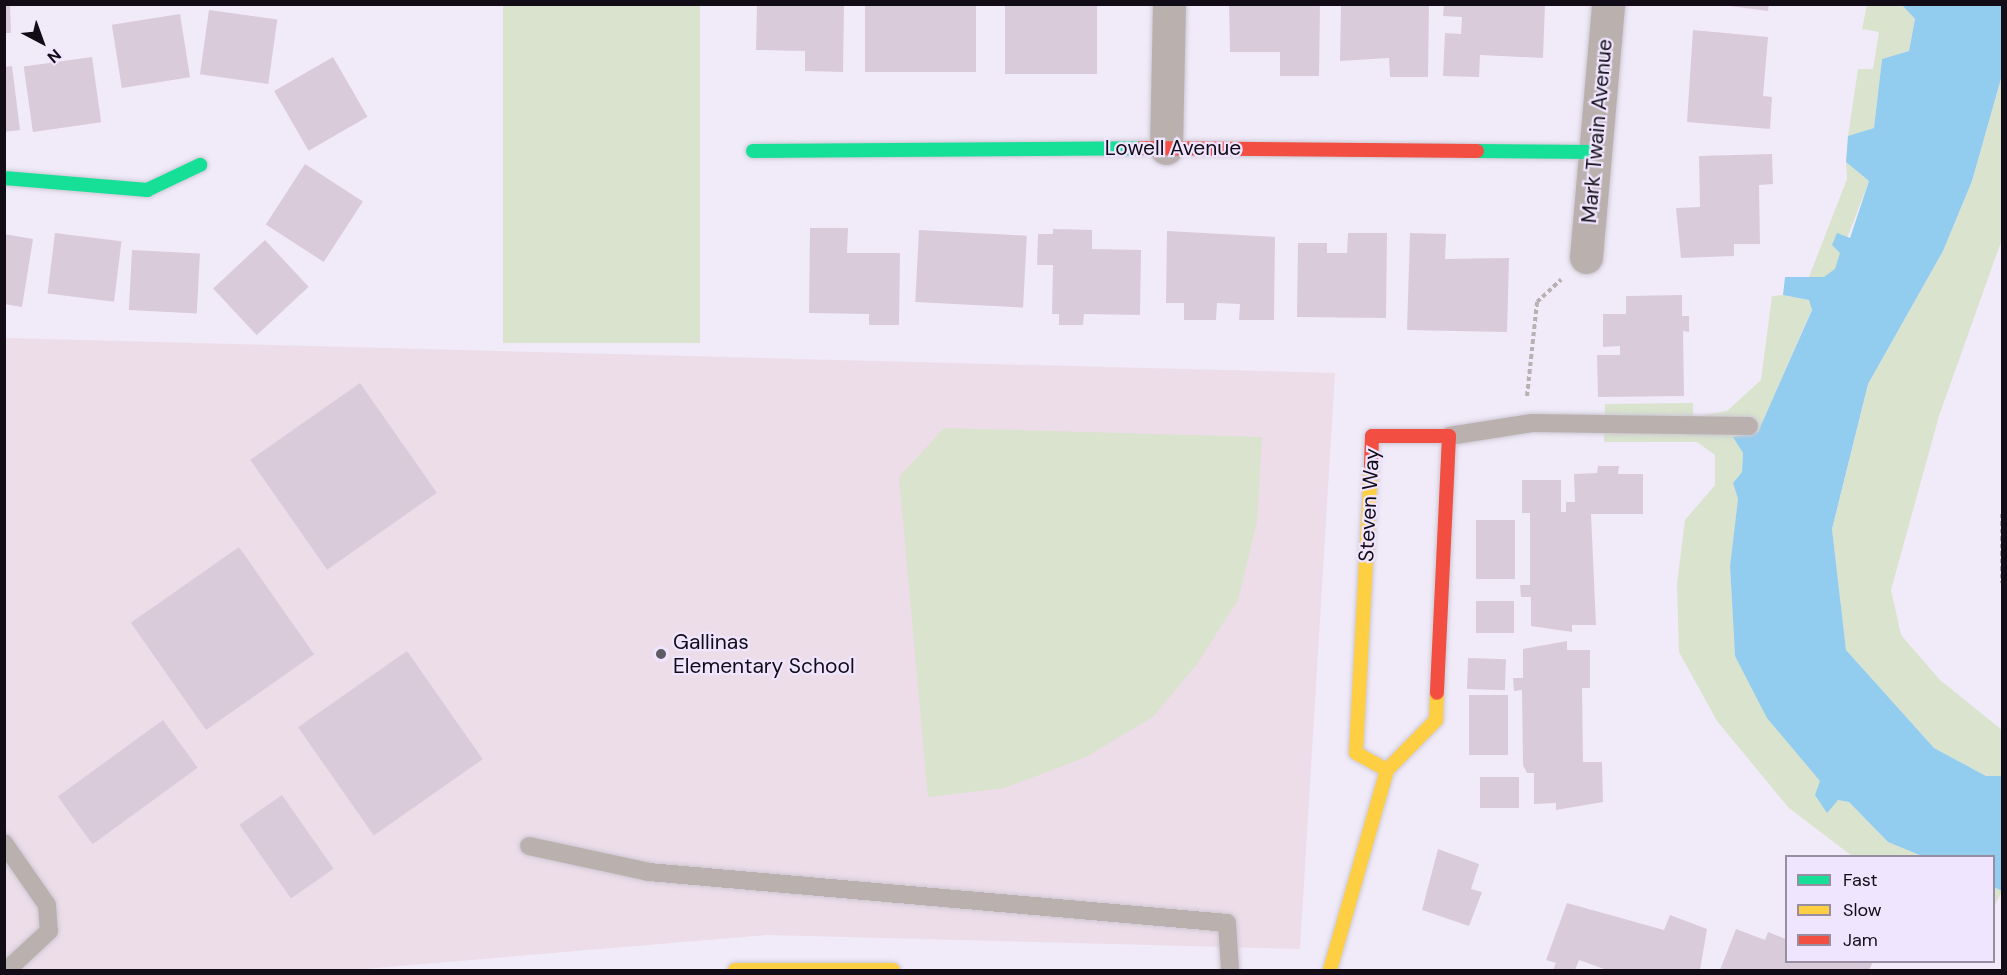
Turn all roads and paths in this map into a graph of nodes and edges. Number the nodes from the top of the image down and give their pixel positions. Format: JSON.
{"nodes":[{"id":1,"x":1169,"y":4,"type":"edge"},
{"id":2,"x":1608,"y":4,"type":"edge"},
{"id":3,"x":1166,"y":147,"type":"junction"},
{"id":4,"x":753,"y":152,"type":"dead end"},
{"id":5,"x":1593,"y":152,"type":"junction"},
{"id":6,"x":200,"y":165,"type":"dead end"},
{"id":7,"x":4,"y":178,"type":"edge"},
{"id":8,"x":1586,"y":257,"type":"joint"},
{"id":9,"x":1526,"y":404,"type":"dead end"},
{"id":10,"x":1749,"y":426,"type":"dead end"},
{"id":11,"x":1449,"y":436,"type":"junction"},
{"id":12,"x":2002,"y":514,"type":"edge"},
{"id":13,"x":2002,"y":583,"type":"edge"},
{"id":14,"x":1387,"y":770,"type":"junction"},
{"id":15,"x":4,"y":843,"type":"edge"},
{"id":16,"x":529,"y":846,"type":"dead end"},
{"id":17,"x":788,"y":969,"type":"edge"},
{"id":18,"x":7,"y":970,"type":"edge"},
{"id":19,"x":735,"y":970,"type":"edge"},
{"id":20,"x":892,"y":970,"type":"edge"},
{"id":21,"x":1230,"y":970,"type":"edge"},
{"id":22,"x":1330,"y":970,"type":"edge"}],
"edges":[{"from":1,"to":3,"type":"street"},
{"from":2,"to":5,"type":"street","name":"Mark Twain Avenue"},
{"from":3,"to":4,"type":"street","name":"Lowell Avenue"},
{"from":3,"to":5,"type":"street","name":"Lowell Avenue"},
{"from":5,"to":8,"type":"street","name":"Mark Twain Avenue"},
{"from":6,"to":7,"type":"street"},
{"from":8,"to":9,"type":"path"},
{"from":10,"to":11,"type":"lane"},
{"from":11,"to":14,"type":"street"},
{"from":11,"to":14,"type":"street","name":"Steven Way"},
{"from":12,"to":13,"type":"path"},
{"from":14,"to":22,"type":"street"},
{"from":15,"to":18,"type":"lane"},
{"from":16,"to":21,"type":"lane"},
{"from":17,"to":19,"type":"street"},
{"from":17,"to":20,"type":"street"}]}
